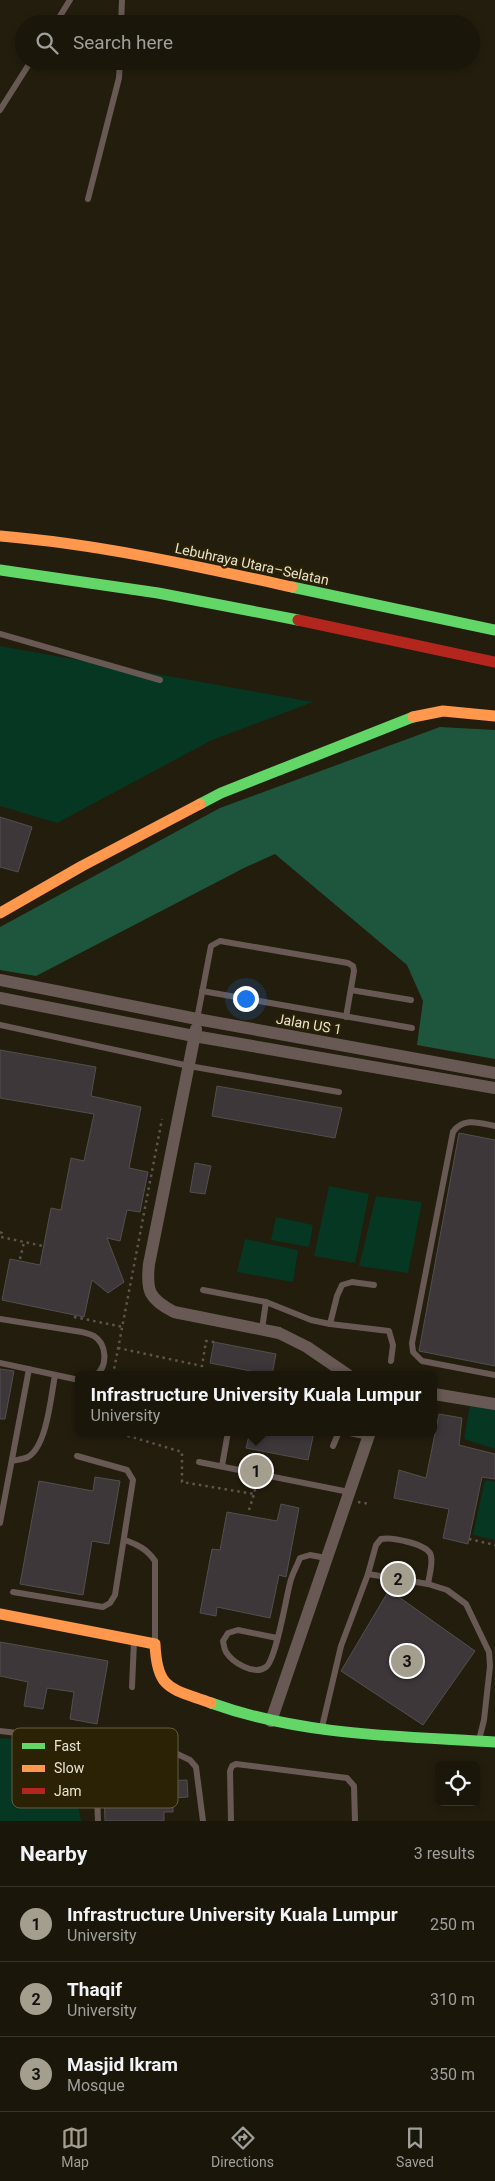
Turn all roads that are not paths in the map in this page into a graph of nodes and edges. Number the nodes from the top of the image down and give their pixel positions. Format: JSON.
{"nodes":[{"id":1,"x":70,"y":0,"type":"edge"},
{"id":2,"x":122,"y":0,"type":"edge"},
{"id":3,"x":61,"y":15,"type":"edge"},
{"id":4,"x":121,"y":15,"type":"edge"},
{"id":5,"x":25,"y":70,"type":"edge"},
{"id":6,"x":119,"y":70,"type":"edge"},
{"id":7,"x":0,"y":110,"type":"edge"},
{"id":8,"x":88,"y":199,"type":"dead end"},
{"id":9,"x":0,"y":536,"type":"edge"},
{"id":10,"x":0,"y":570,"type":"edge"},
{"id":11,"x":495,"y":630,"type":"edge"},
{"id":12,"x":0,"y":634,"type":"edge"},
{"id":13,"x":495,"y":662,"type":"edge"},
{"id":14,"x":160,"y":680,"type":"dead end"},
{"id":15,"x":495,"y":716,"type":"edge"},
{"id":16,"x":0,"y":913,"type":"edge"},
{"id":17,"x":0,"y":980,"type":"edge"},
{"id":18,"x":350,"y":990,"type":"junction"},
{"id":19,"x":202,"y":991,"type":"junction"},
{"id":20,"x":0,"y":998,"type":"edge"},
{"id":21,"x":411,"y":1000,"type":"dead end"},
{"id":22,"x":346,"y":1017,"type":"junction"},
{"id":23,"x":198,"y":1019,"type":"junction"},
{"id":24,"x":0,"y":1025,"type":"edge"},
{"id":25,"x":412,"y":1028,"type":"dead end"},
{"id":26,"x":194,"y":1036,"type":"junction"},
{"id":27,"x":189,"y":1066,"type":"junction"},
{"id":28,"x":495,"y":1073,"type":"edge"},
{"id":29,"x":495,"y":1088,"type":"edge"},
{"id":30,"x":339,"y":1092,"type":"dead end"},
{"id":31,"x":495,"y":1126,"type":"edge"},
{"id":32,"x":374,"y":1285,"type":"dead end"},
{"id":33,"x":202,"y":1290,"type":"dead end"},
{"id":34,"x":266,"y":1302,"type":"junction"},
{"id":35,"x":0,"y":1319,"type":"edge"},
{"id":36,"x":330,"y":1324,"type":"junction"},
{"id":37,"x":262,"y":1329,"type":"junction"},
{"id":38,"x":391,"y":1360,"type":"dead end"},
{"id":39,"x":0,"y":1362,"type":"edge"},
{"id":40,"x":29,"y":1369,"type":"junction"},
{"id":41,"x":101,"y":1371,"type":"edge"},
{"id":42,"x":342,"y":1371,"type":"edge"},
{"id":43,"x":55,"y":1375,"type":"junction"},
{"id":44,"x":495,"y":1375,"type":"edge"},
{"id":45,"x":75,"y":1379,"type":"edge"},
{"id":46,"x":437,"y":1394,"type":"edge"},
{"id":47,"x":495,"y":1404,"type":"edge"},
{"id":48,"x":227,"y":1436,"type":"edge"},
{"id":49,"x":337,"y":1436,"type":"edge"},
{"id":50,"x":369,"y":1436,"type":"edge"},
{"id":51,"x":333,"y":1446,"type":"dead end"},
{"id":52,"x":78,"y":1456,"type":"dead end"},
{"id":53,"x":12,"y":1461,"type":"junction"},
{"id":54,"x":199,"y":1462,"type":"dead end"},
{"id":55,"x":222,"y":1466,"type":"junction"},
{"id":56,"x":351,"y":1496,"type":"junction"},
{"id":57,"x":0,"y":1523,"type":"edge"},
{"id":58,"x":125,"y":1540,"type":"junction"},
{"id":59,"x":326,"y":1558,"type":"junction"},
{"id":60,"x":368,"y":1574,"type":"junction"},
{"id":61,"x":428,"y":1584,"type":"junction"},
{"id":62,"x":13,"y":1592,"type":"dead end"},
{"id":63,"x":0,"y":1614,"type":"edge"},
{"id":64,"x":278,"y":1638,"type":"junction"},
{"id":65,"x":134,"y":1640,"type":"junction"},
{"id":66,"x":155,"y":1644,"type":"junction"},
{"id":67,"x":132,"y":1687,"type":"dead end"},
{"id":68,"x":270,"y":1721,"type":"junction"},
{"id":69,"x":322,"y":1730,"type":"junction"},
{"id":70,"x":479,"y":1741,"type":"junction"},
{"id":71,"x":495,"y":1742,"type":"edge"},
{"id":72,"x":178,"y":1754,"type":"edge"},
{"id":73,"x":98,"y":1808,"type":"edge"},
{"id":74,"x":98,"y":1821,"type":"edge"},
{"id":75,"x":203,"y":1821,"type":"edge"},
{"id":76,"x":231,"y":1821,"type":"edge"},
{"id":77,"x":355,"y":1821,"type":"edge"}],
"edges":[{"from":1,"to":3,"type":"lane"},
{"from":2,"to":4,"type":"lane"},
{"from":5,"to":7,"type":"lane"},
{"from":6,"to":8,"type":"lane"},
{"from":9,"to":11,"type":"main road","name":"Lebuhraya Utara–Selatan"},
{"from":10,"to":13,"type":"main road"},
{"from":12,"to":14,"type":"lane"},
{"from":15,"to":16,"type":"main road"},
{"from":17,"to":23,"type":"street","name":"Jalan US 1"},
{"from":18,"to":19,"type":"lane"},
{"from":18,"to":21,"type":"lane"},
{"from":18,"to":22,"type":"lane"},
{"from":19,"to":22,"type":"lane"},
{"from":19,"to":23,"type":"lane"},
{"from":20,"to":26,"type":"street"},
{"from":22,"to":25,"type":"lane"},
{"from":23,"to":26,"type":"street"},
{"from":23,"to":28,"type":"street","name":"Jalan US 1"},
{"from":24,"to":27,"type":"lane"},
{"from":26,"to":27,"type":"street"},
{"from":26,"to":29,"type":"street"},
{"from":27,"to":30,"type":"lane"},
{"from":27,"to":37,"type":"street"},
{"from":31,"to":44,"type":"lane"},
{"from":32,"to":36,"type":"lane"},
{"from":33,"to":34,"type":"lane"},
{"from":34,"to":36,"type":"lane"},
{"from":34,"to":37,"type":"lane"},
{"from":35,"to":41,"type":"lane"},
{"from":36,"to":38,"type":"lane"},
{"from":37,"to":42,"type":"street"},
{"from":39,"to":40,"type":"lane"},
{"from":40,"to":43,"type":"lane"},
{"from":40,"to":53,"type":"lane"},
{"from":43,"to":45,"type":"lane"},
{"from":43,"to":53,"type":"lane"},
{"from":46,"to":47,"type":"street"},
{"from":48,"to":55,"type":"lane"},
{"from":49,"to":51,"type":"lane"},
{"from":50,"to":56,"type":"street"},
{"from":52,"to":58,"type":"lane"},
{"from":53,"to":57,"type":"lane"},
{"from":54,"to":55,"type":"lane"},
{"from":55,"to":56,"type":"lane"},
{"from":56,"to":59,"type":"street"},
{"from":58,"to":62,"type":"lane"},
{"from":58,"to":66,"type":"lane"},
{"from":59,"to":64,"type":"lane"},
{"from":59,"to":68,"type":"street"},
{"from":60,"to":61,"type":"lane"},
{"from":60,"to":61,"type":"lane"},
{"from":60,"to":69,"type":"lane"},
{"from":61,"to":70,"type":"lane"},
{"from":63,"to":65,"type":"main road"},
{"from":64,"to":64,"type":"lane"},
{"from":65,"to":66,"type":"main road"},
{"from":65,"to":67,"type":"lane"},
{"from":66,"to":68,"type":"main road"},
{"from":68,"to":69,"type":"main road"},
{"from":69,"to":70,"type":"main road"},
{"from":70,"to":71,"type":"main road"},
{"from":72,"to":75,"type":"lane"},
{"from":73,"to":74,"type":"lane"},
{"from":76,"to":77,"type":"lane"}]}
